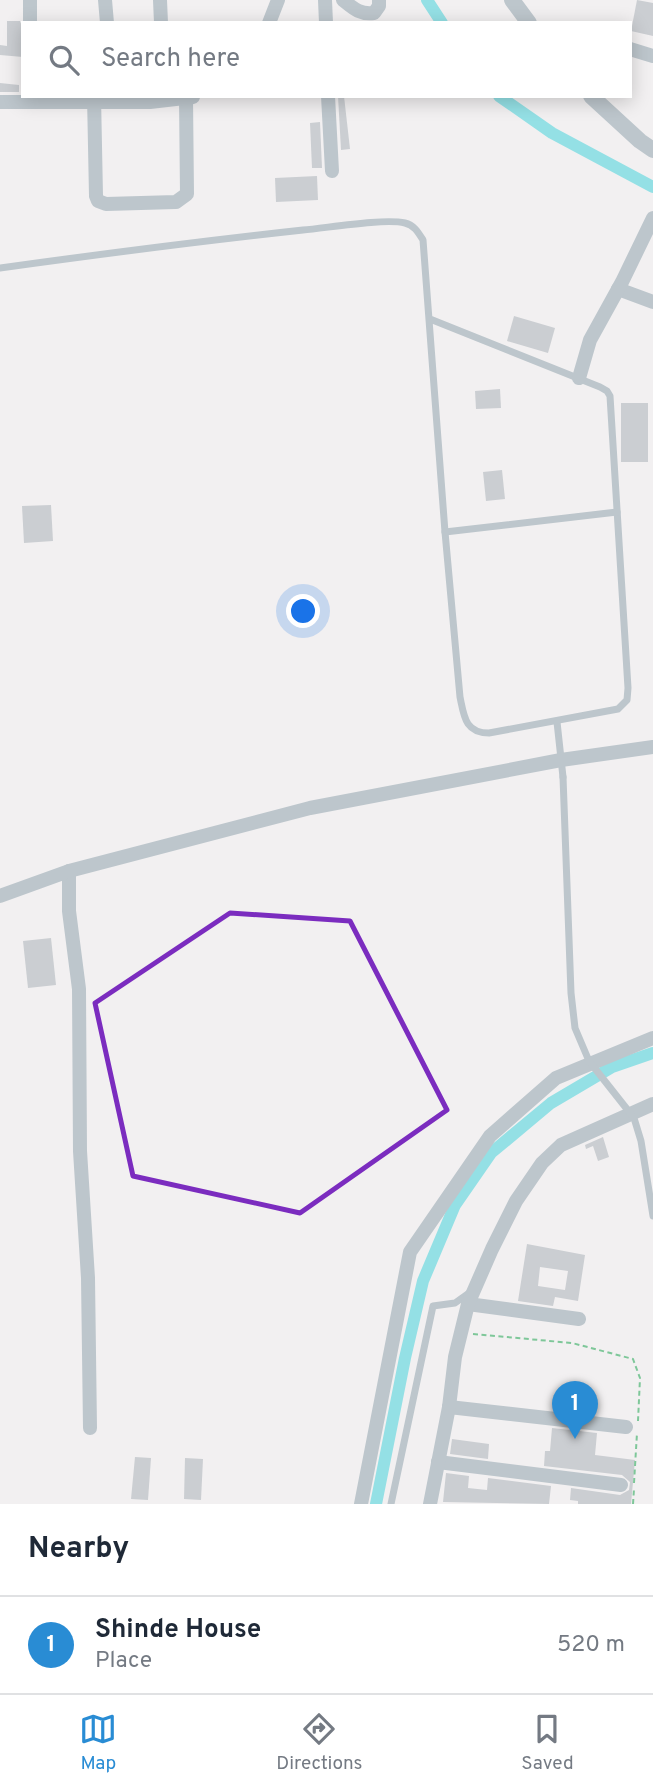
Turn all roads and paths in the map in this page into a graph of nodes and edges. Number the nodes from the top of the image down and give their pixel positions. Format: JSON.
{"nodes":[{"id":1,"x":30,"y":0,"type":"edge"},
{"id":2,"x":105,"y":0,"type":"edge"},
{"id":3,"x":160,"y":0,"type":"edge"},
{"id":4,"x":325,"y":0,"type":"edge"},
{"id":5,"x":343,"y":0,"type":"edge"},
{"id":6,"x":379,"y":0,"type":"edge"},
{"id":7,"x":512,"y":0,"type":"edge"},
{"id":8,"x":273,"y":2,"type":"edge"},
{"id":9,"x":30,"y":21,"type":"edge"},
{"id":10,"x":107,"y":21,"type":"edge"},
{"id":11,"x":161,"y":21,"type":"edge"},
{"id":12,"x":269,"y":21,"type":"edge"},
{"id":13,"x":326,"y":21,"type":"edge"},
{"id":14,"x":528,"y":21,"type":"edge"},
{"id":15,"x":632,"y":50,"type":"edge"},
{"id":16,"x":653,"y":56,"type":"edge"},
{"id":17,"x":182,"y":98,"type":"edge"},
{"id":18,"x":190,"y":98,"type":"edge"},
{"id":19,"x":328,"y":98,"type":"edge"},
{"id":20,"x":593,"y":98,"type":"edge"},
{"id":21,"x":26,"y":99,"type":"edge"},
{"id":22,"x":94,"y":99,"type":"edge"},
{"id":23,"x":0,"y":102,"type":"edge"},
{"id":24,"x":653,"y":150,"type":"edge"},
{"id":25,"x":332,"y":171,"type":"dead end"},
{"id":26,"x":653,"y":218,"type":"edge"},
{"id":27,"x":0,"y":268,"type":"edge"},
{"id":28,"x":618,"y":289,"type":"junction"},
{"id":29,"x":653,"y":302,"type":"edge"},
{"id":30,"x":430,"y":319,"type":"junction"},
{"id":31,"x":579,"y":378,"type":"junction"},
{"id":32,"x":617,"y":512,"type":"junction"},
{"id":33,"x":445,"y":532,"type":"junction"},
{"id":34,"x":557,"y":722,"type":"junction"},
{"id":35,"x":653,"y":747,"type":"edge"},
{"id":36,"x":561,"y":760,"type":"junction"},
{"id":37,"x":69,"y":871,"type":"junction"},
{"id":38,"x":0,"y":896,"type":"edge"},
{"id":39,"x":653,"y":1038,"type":"edge"},
{"id":40,"x":653,"y":1104,"type":"edge"},
{"id":41,"x":653,"y":1216,"type":"edge"},
{"id":42,"x":475,"y":1289,"type":"junction"},
{"id":43,"x":468,"y":1304,"type":"junction"},
{"id":44,"x":579,"y":1319,"type":"dead end"},
{"id":45,"x":461,"y":1333,"type":"junction"},
{"id":46,"x":450,"y":1406,"type":"junction"},
{"id":47,"x":90,"y":1427,"type":"dead end"},
{"id":48,"x":626,"y":1427,"type":"dead end"},
{"id":49,"x":438,"y":1462,"type":"junction"},
{"id":50,"x":621,"y":1485,"type":"dead end"},
{"id":51,"x":362,"y":1504,"type":"edge"},
{"id":52,"x":391,"y":1504,"type":"edge"},
{"id":53,"x":430,"y":1504,"type":"edge"},
{"id":54,"x":633,"y":1504,"type":"edge"}],
"edges":[{"from":1,"to":9,"type":"street"},
{"from":2,"to":10,"type":"street"},
{"from":3,"to":11,"type":"street"},
{"from":4,"to":13,"type":"street"},
{"from":5,"to":6,"type":"street"},
{"from":7,"to":14,"type":"street"},
{"from":8,"to":12,"type":"street"},
{"from":15,"to":16,"type":"street"},
{"from":17,"to":22,"type":"street"},
{"from":18,"to":22,"type":"street"},
{"from":19,"to":25,"type":"street"},
{"from":20,"to":24,"type":"street"},
{"from":21,"to":22,"type":"street"},
{"from":21,"to":23,"type":"street"},
{"from":26,"to":28,"type":"street"},
{"from":27,"to":30,"type":"lane"},
{"from":28,"to":29,"type":"street"},
{"from":28,"to":31,"type":"street"},
{"from":30,"to":31,"type":"lane"},
{"from":30,"to":33,"type":"lane"},
{"from":31,"to":32,"type":"lane"},
{"from":32,"to":33,"type":"lane"},
{"from":32,"to":34,"type":"lane"},
{"from":33,"to":34,"type":"lane"},
{"from":34,"to":36,"type":"lane"},
{"from":35,"to":36,"type":"street"},
{"from":36,"to":37,"type":"street"},
{"from":36,"to":41,"type":"lane","bridge":true},
{"from":37,"to":38,"type":"street"},
{"from":37,"to":47,"type":"street"},
{"from":39,"to":51,"type":"street"},
{"from":40,"to":42,"type":"street"},
{"from":42,"to":43,"type":"street"},
{"from":42,"to":52,"type":"lane"},
{"from":43,"to":44,"type":"street"},
{"from":43,"to":45,"type":"street"},
{"from":45,"to":46,"type":"street"},
{"from":45,"to":54,"type":"path"},
{"from":46,"to":48,"type":"street"},
{"from":46,"to":49,"type":"street"},
{"from":49,"to":50,"type":"street"},
{"from":49,"to":53,"type":"street"}]}
